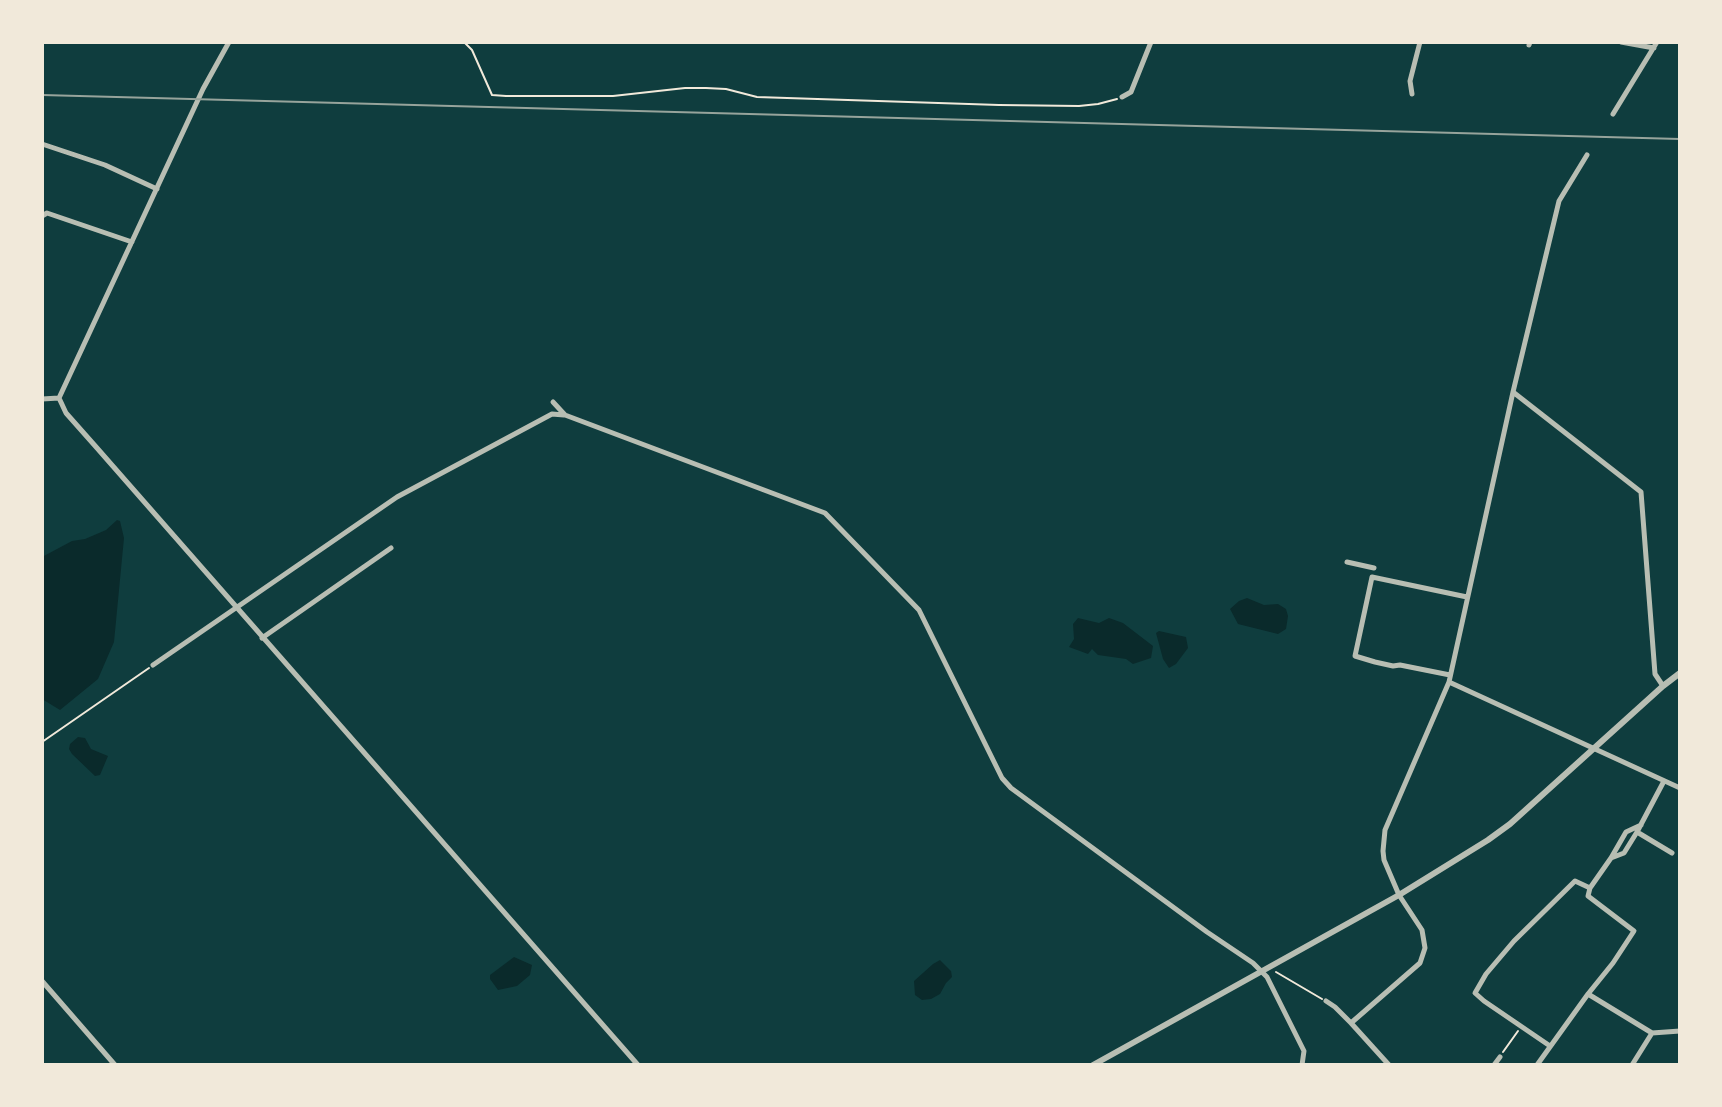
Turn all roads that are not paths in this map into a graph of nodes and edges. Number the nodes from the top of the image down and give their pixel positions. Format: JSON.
{"nodes":[{"id":1,"x":229,"y":42,"type":"edge"},
{"id":2,"x":1151,"y":42,"type":"edge"},
{"id":3,"x":1420,"y":42,"type":"edge"},
{"id":4,"x":1621,"y":42,"type":"edge"},
{"id":5,"x":1656,"y":45,"type":"edge"},
{"id":6,"x":1412,"y":94,"type":"dead end"},
{"id":7,"x":1122,"y":97,"type":"road end"},
{"id":8,"x":1613,"y":114,"type":"dead end"},
{"id":9,"x":42,"y":144,"type":"edge"},
{"id":10,"x":1587,"y":155,"type":"dead end"},
{"id":11,"x":157,"y":189,"type":"junction"},
{"id":12,"x":42,"y":216,"type":"edge"},
{"id":13,"x":132,"y":242,"type":"junction"},
{"id":14,"x":1513,"y":392,"type":"junction"},
{"id":15,"x":59,"y":398,"type":"junction"},
{"id":16,"x":42,"y":399,"type":"edge"},
{"id":17,"x":553,"y":402,"type":"dead end"},
{"id":18,"x":565,"y":415,"type":"junction"},
{"id":19,"x":391,"y":548,"type":"dead end"},
{"id":20,"x":1347,"y":562,"type":"dead end"},
{"id":21,"x":1372,"y":577,"type":"junction"},
{"id":22,"x":1467,"y":597,"type":"junction"},
{"id":23,"x":235,"y":608,"type":"junction"},
{"id":24,"x":262,"y":638,"type":"junction"},
{"id":25,"x":153,"y":665,"type":"road end"},
{"id":26,"x":1680,"y":673,"type":"edge"},
{"id":27,"x":1449,"y":679,"type":"junction"},
{"id":28,"x":1663,"y":686,"type":"junction"},
{"id":29,"x":1595,"y":749,"type":"junction"},
{"id":30,"x":1664,"y":781,"type":"junction"},
{"id":31,"x":1680,"y":788,"type":"edge"},
{"id":32,"x":1641,"y":825,"type":"junction"},
{"id":33,"x":1637,"y":832,"type":"junction"},
{"id":34,"x":1672,"y":853,"type":"dead end"},
{"id":35,"x":1611,"y":858,"type":"junction"},
{"id":36,"x":1590,"y":888,"type":"junction"},
{"id":37,"x":1399,"y":895,"type":"junction"},
{"id":38,"x":1259,"y":972,"type":"junction"},
{"id":39,"x":42,"y":981,"type":"edge"},
{"id":40,"x":1588,"y":994,"type":"junction"},
{"id":41,"x":1326,"y":1001,"type":"road end"},
{"id":42,"x":1351,"y":1023,"type":"junction"},
{"id":43,"x":1680,"y":1031,"type":"edge"},
{"id":44,"x":1652,"y":1033,"type":"junction"},
{"id":45,"x":1550,"y":1046,"type":"junction"},
{"id":46,"x":1500,"y":1057,"type":"road end"},
{"id":47,"x":115,"y":1065,"type":"edge"},
{"id":48,"x":638,"y":1065,"type":"edge"},
{"id":49,"x":1093,"y":1065,"type":"edge"},
{"id":50,"x":1302,"y":1065,"type":"edge"},
{"id":51,"x":1389,"y":1065,"type":"edge"},
{"id":52,"x":1494,"y":1065,"type":"edge"},
{"id":53,"x":1537,"y":1065,"type":"edge"},
{"id":54,"x":1632,"y":1065,"type":"edge"}],
"edges":[{"from":1,"to":11,"type":"street"},
{"from":2,"to":7,"type":"street"},
{"from":3,"to":6,"type":"street"},
{"from":4,"to":5,"type":"street"},
{"from":5,"to":8,"type":"street"},
{"from":9,"to":11,"type":"street"},
{"from":10,"to":14,"type":"street"},
{"from":11,"to":13,"type":"street"},
{"from":12,"to":13,"type":"street"},
{"from":13,"to":15,"type":"street"},
{"from":14,"to":22,"type":"street"},
{"from":14,"to":28,"type":"street"},
{"from":15,"to":16,"type":"street"},
{"from":15,"to":23,"type":"street"},
{"from":17,"to":18,"type":"street"},
{"from":18,"to":23,"type":"street"},
{"from":18,"to":38,"type":"street"},
{"from":19,"to":24,"type":"street"},
{"from":20,"to":21,"type":"street"},
{"from":21,"to":22,"type":"street"},
{"from":21,"to":27,"type":"street"},
{"from":22,"to":27,"type":"street"},
{"from":23,"to":24,"type":"street"},
{"from":23,"to":25,"type":"street"},
{"from":24,"to":48,"type":"street"},
{"from":26,"to":28,"type":"street"},
{"from":27,"to":29,"type":"street"},
{"from":27,"to":37,"type":"street"},
{"from":28,"to":29,"type":"street"},
{"from":29,"to":30,"type":"street"},
{"from":29,"to":37,"type":"street"},
{"from":30,"to":31,"type":"street"},
{"from":30,"to":32,"type":"street"},
{"from":32,"to":33,"type":"street"},
{"from":32,"to":35,"type":"street"},
{"from":33,"to":34,"type":"street"},
{"from":33,"to":35,"type":"street"},
{"from":35,"to":36,"type":"street"},
{"from":36,"to":40,"type":"street"},
{"from":36,"to":45,"type":"street"},
{"from":37,"to":38,"type":"street"},
{"from":37,"to":42,"type":"street"},
{"from":38,"to":49,"type":"street"},
{"from":38,"to":50,"type":"street"},
{"from":39,"to":47,"type":"street"},
{"from":40,"to":44,"type":"street"},
{"from":40,"to":45,"type":"street"},
{"from":41,"to":42,"type":"street"},
{"from":42,"to":51,"type":"street"},
{"from":43,"to":44,"type":"street"},
{"from":44,"to":54,"type":"street"},
{"from":45,"to":53,"type":"street"},
{"from":46,"to":52,"type":"street"}]}
